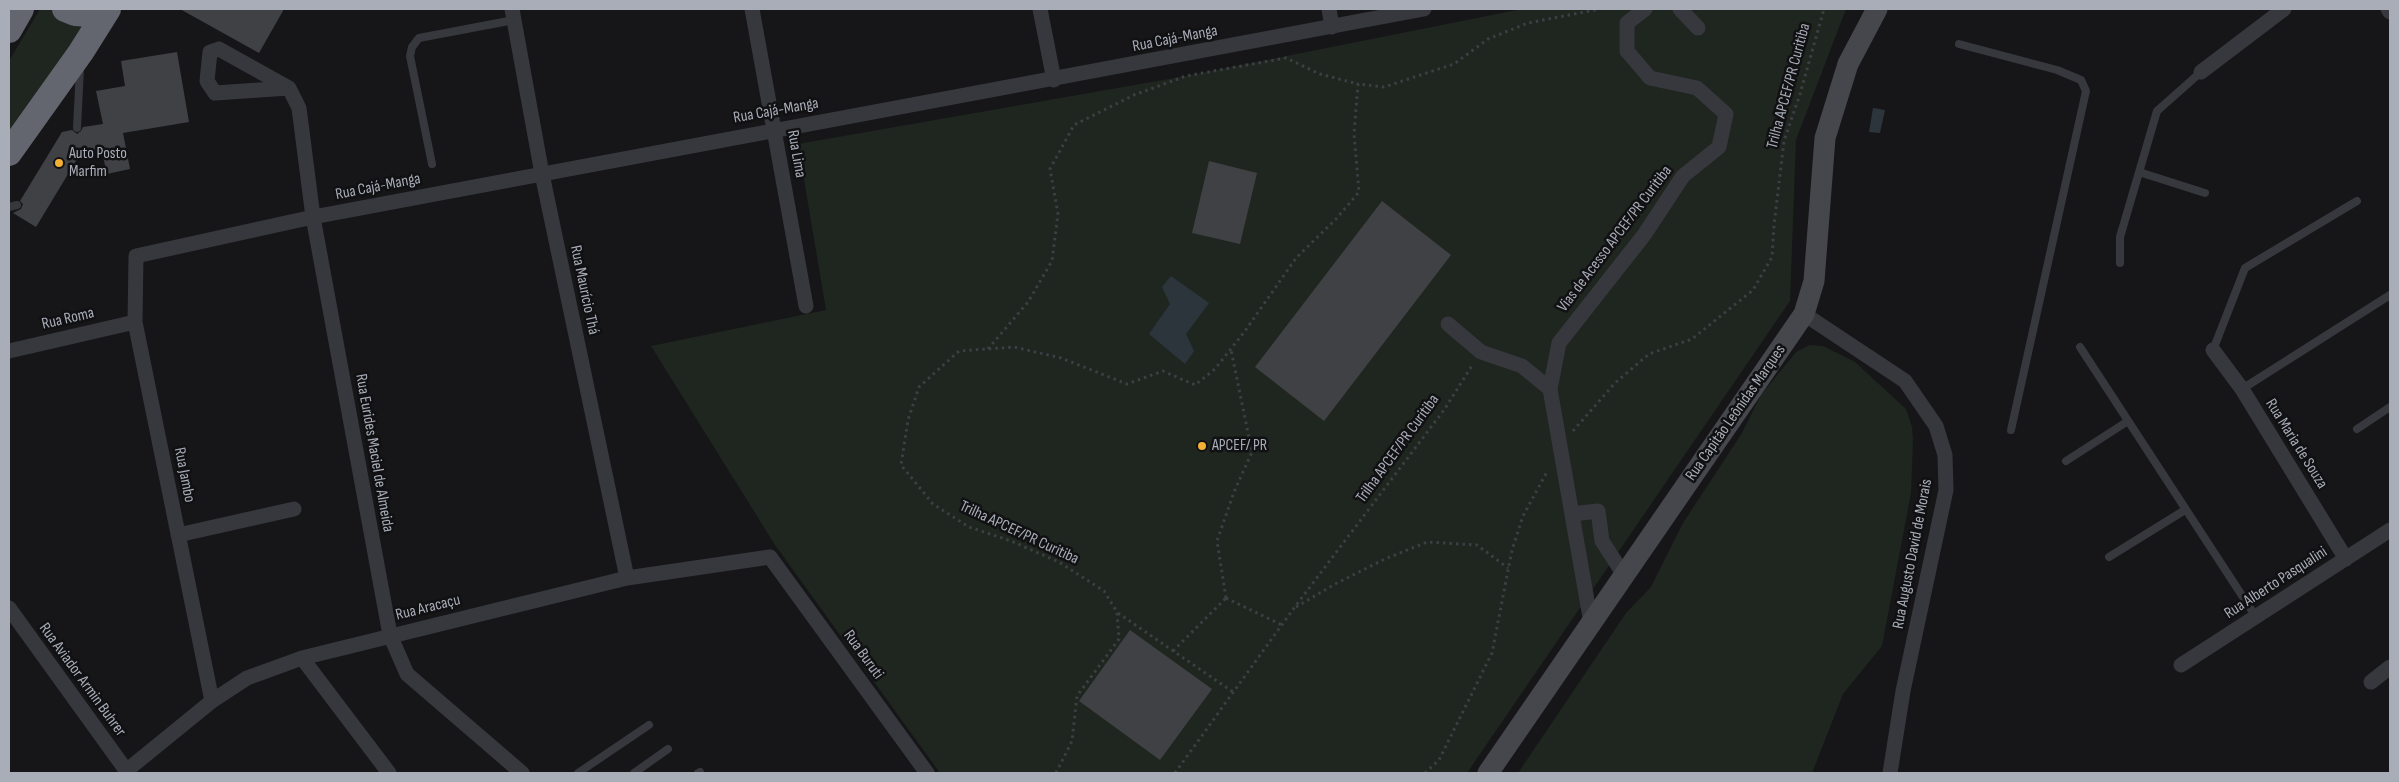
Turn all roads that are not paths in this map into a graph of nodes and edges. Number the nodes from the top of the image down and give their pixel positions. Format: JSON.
{"nodes":[{"id":1,"x":21,"y":9,"type":"edge"},
{"id":2,"x":65,"y":9,"type":"edge"},
{"id":3,"x":102,"y":9,"type":"edge"},
{"id":4,"x":108,"y":9,"type":"edge"},
{"id":5,"x":752,"y":9,"type":"edge"},
{"id":6,"x":1040,"y":9,"type":"edge"},
{"id":7,"x":1328,"y":9,"type":"edge"},
{"id":8,"x":1424,"y":9,"type":"edge"},
{"id":9,"x":1645,"y":9,"type":"edge"},
{"id":10,"x":1680,"y":9,"type":"edge"},
{"id":11,"x":1877,"y":9,"type":"edge"},
{"id":12,"x":2284,"y":9,"type":"edge"},
{"id":13,"x":2388,"y":9,"type":"edge"},
{"id":14,"x":2390,"y":12,"type":"edge"},
{"id":15,"x":513,"y":14,"type":"edge"},
{"id":16,"x":1332,"y":27,"type":"junction"},
{"id":17,"x":1698,"y":28,"type":"dead end"},
{"id":18,"x":9,"y":30,"type":"edge"},
{"id":19,"x":1959,"y":44,"type":"dead end"},
{"id":20,"x":81,"y":52,"type":"junction"},
{"id":21,"x":2201,"y":72,"type":"joint"},
{"id":22,"x":1054,"y":80,"type":"junction"},
{"id":23,"x":289,"y":88,"type":"junction"},
{"id":24,"x":77,"y":128,"type":"dead end"},
{"id":25,"x":773,"y":129,"type":"junction"},
{"id":26,"x":9,"y":153,"type":"edge"},
{"id":27,"x":432,"y":164,"type":"dead end"},
{"id":28,"x":2139,"y":172,"type":"junction"},
{"id":29,"x":542,"y":174,"type":"junction"},
{"id":30,"x":2205,"y":194,"type":"dead end"},
{"id":31,"x":2357,"y":201,"type":"dead end"},
{"id":32,"x":17,"y":205,"type":"dead end"},
{"id":33,"x":9,"y":207,"type":"edge"},
{"id":34,"x":313,"y":217,"type":"junction"},
{"id":35,"x":136,"y":256,"type":"joint"},
{"id":36,"x":2120,"y":263,"type":"dead end"},
{"id":37,"x":2390,"y":294,"type":"edge"},
{"id":38,"x":806,"y":306,"type":"dead end"},
{"id":39,"x":1804,"y":314,"type":"junction"},
{"id":40,"x":135,"y":322,"type":"junction"},
{"id":41,"x":1448,"y":324,"type":"dead end"},
{"id":42,"x":2080,"y":347,"type":"dead end"},
{"id":43,"x":2213,"y":350,"type":"joint"},
{"id":44,"x":9,"y":351,"type":"edge"},
{"id":45,"x":1550,"y":389,"type":"junction"},
{"id":46,"x":2242,"y":389,"type":"junction"},
{"id":47,"x":2390,"y":407,"type":"edge"},
{"id":48,"x":2128,"y":421,"type":"junction"},
{"id":49,"x":2357,"y":429,"type":"dead end"},
{"id":50,"x":2011,"y":430,"type":"dead end"},
{"id":51,"x":2066,"y":462,"type":"dead end"},
{"id":52,"x":294,"y":509,"type":"dead end"},
{"id":53,"x":2186,"y":510,"type":"junction"},
{"id":54,"x":1572,"y":514,"type":"junction"},
{"id":55,"x":2390,"y":530,"type":"edge"},
{"id":56,"x":178,"y":535,"type":"junction"},
{"id":57,"x":1602,"y":541,"type":"junction"},
{"id":58,"x":1576,"y":545,"type":"junction"},
{"id":59,"x":770,"y":557,"type":"joint"},
{"id":60,"x":2109,"y":557,"type":"dead end"},
{"id":61,"x":2346,"y":559,"type":"junction"},
{"id":62,"x":1624,"y":575,"type":"junction"},
{"id":63,"x":627,"y":578,"type":"junction"},
{"id":64,"x":9,"y":608,"type":"edge"},
{"id":65,"x":2256,"y":617,"type":"junction"},
{"id":66,"x":1591,"y":623,"type":"junction"},
{"id":67,"x":390,"y":635,"type":"junction"},
{"id":68,"x":302,"y":658,"type":"junction"},
{"id":69,"x":2182,"y":665,"type":"dead end"},
{"id":70,"x":2390,"y":667,"type":"edge"},
{"id":71,"x":2371,"y":682,"type":"dead end"},
{"id":72,"x":212,"y":701,"type":"junction"},
{"id":73,"x":649,"y":725,"type":"dead end"},
{"id":74,"x":668,"y":749,"type":"dead end"},
{"id":75,"x":127,"y":772,"type":"edge"},
{"id":76,"x":389,"y":773,"type":"edge"},
{"id":77,"x":522,"y":773,"type":"edge"},
{"id":78,"x":578,"y":773,"type":"edge"},
{"id":79,"x":634,"y":773,"type":"edge"},
{"id":80,"x":928,"y":773,"type":"edge"},
{"id":81,"x":1488,"y":773,"type":"edge"},
{"id":82,"x":1890,"y":773,"type":"edge"}],
"edges":[{"from":1,"to":18,"type":"highway"},
{"from":2,"to":3,"type":"highway"},
{"from":4,"to":20,"type":"highway"},
{"from":5,"to":25,"type":"street","name":"Rua Lima"},
{"from":6,"to":22,"type":"street"},
{"from":7,"to":16,"type":"street"},
{"from":8,"to":16,"type":"street","name":"Rua Cajá-Manga"},
{"from":9,"to":45,"type":"street","name":"Vias de Acesso APCEF/PR Curitiba"},
{"from":10,"to":17,"type":"street"},
{"from":11,"to":39,"type":"street","name":"Rua Capitão Leônidas Marques"},
{"from":12,"to":21,"type":"street"},
{"from":13,"to":14,"type":"street"},
{"from":15,"to":27,"type":"lane"},
{"from":15,"to":29,"type":"street","name":"Rua Maurício Thá"},
{"from":16,"to":22,"type":"street","name":"Rua Cajá-Manga"},
{"from":19,"to":50,"type":"lane"},
{"from":20,"to":24,"type":"lane"},
{"from":20,"to":26,"type":"highway"},
{"from":21,"to":28,"type":"lane"},
{"from":22,"to":25,"type":"street","name":"Rua Cajá-Manga"},
{"from":23,"to":23,"type":"street"},
{"from":23,"to":34,"type":"street","name":"Rua Eurides Maciel de Almeida"},
{"from":25,"to":29,"type":"street","name":"Rua Cajá-Manga"},
{"from":25,"to":38,"type":"street","name":"Rua Lima"},
{"from":28,"to":30,"type":"lane"},
{"from":28,"to":36,"type":"lane"},
{"from":29,"to":34,"type":"street","name":"Rua Cajá-Manga"},
{"from":29,"to":63,"type":"street","name":"Rua Maurício Thá"},
{"from":31,"to":43,"type":"lane"},
{"from":32,"to":33,"type":"lane"},
{"from":34,"to":35,"type":"street","name":"Rua Cajá-Manga"},
{"from":34,"to":67,"type":"street","name":"Rua Eurides Maciel de Almeida"},
{"from":35,"to":40,"type":"street","name":"Rua Jambo"},
{"from":37,"to":46,"type":"lane"},
{"from":39,"to":62,"type":"street","name":"Rua Capitão Leônidas Marques"},
{"from":39,"to":82,"type":"street","name":"Rua Augusto David de Morais"},
{"from":40,"to":44,"type":"street","name":"Rua Roma"},
{"from":40,"to":56,"type":"street","name":"Rua Jambo"},
{"from":41,"to":45,"type":"street"},
{"from":42,"to":48,"type":"lane"},
{"from":43,"to":46,"type":"street","name":"Rua Maria de Souza"},
{"from":45,"to":54,"type":"street","name":"Vias de Acesso APCEF/PR Curitiba"},
{"from":46,"to":61,"type":"street","name":"Rua Maria de Souza"},
{"from":47,"to":49,"type":"lane"},
{"from":48,"to":51,"type":"lane"},
{"from":48,"to":53,"type":"lane"},
{"from":52,"to":56,"type":"street"},
{"from":53,"to":60,"type":"lane"},
{"from":53,"to":65,"type":"lane"},
{"from":54,"to":57,"type":"street"},
{"from":54,"to":58,"type":"street","name":"Vias de Acesso APCEF/PR Curitiba"},
{"from":55,"to":61,"type":"street","name":"Rua Alberto Pasqualini"},
{"from":56,"to":72,"type":"street","name":"Rua Jambo"},
{"from":57,"to":58,"type":"street"},
{"from":57,"to":62,"type":"street"},
{"from":58,"to":66,"type":"street","name":"Vias de Acesso APCEF/PR Curitiba"},
{"from":59,"to":63,"type":"street","name":"Rua Aracaçu"},
{"from":59,"to":80,"type":"street","name":"Rua Buruti"},
{"from":61,"to":65,"type":"street","name":"Rua Alberto Pasqualini"},
{"from":62,"to":66,"type":"street","name":"Rua Capitão Leônidas Marques"},
{"from":63,"to":67,"type":"street","name":"Rua Aracaçu"},
{"from":64,"to":75,"type":"street","name":"Rua Aviador Armin Buhrer"},
{"from":65,"to":69,"type":"street","name":"Rua Alberto Pasqualini"},
{"from":66,"to":81,"type":"street","name":"Rua Capitão Leônidas Marques"},
{"from":67,"to":68,"type":"street","name":"Rua Aracaçu"},
{"from":67,"to":77,"type":"street","name":"Rua Eurides Maciel de Almeida"},
{"from":68,"to":72,"type":"street","name":"Rua Aracaçu"},
{"from":68,"to":76,"type":"street"},
{"from":70,"to":71,"type":"street"},
{"from":72,"to":75,"type":"street","name":"Rua Aracaçu"},
{"from":73,"to":78,"type":"lane"},
{"from":74,"to":79,"type":"lane"}]}
